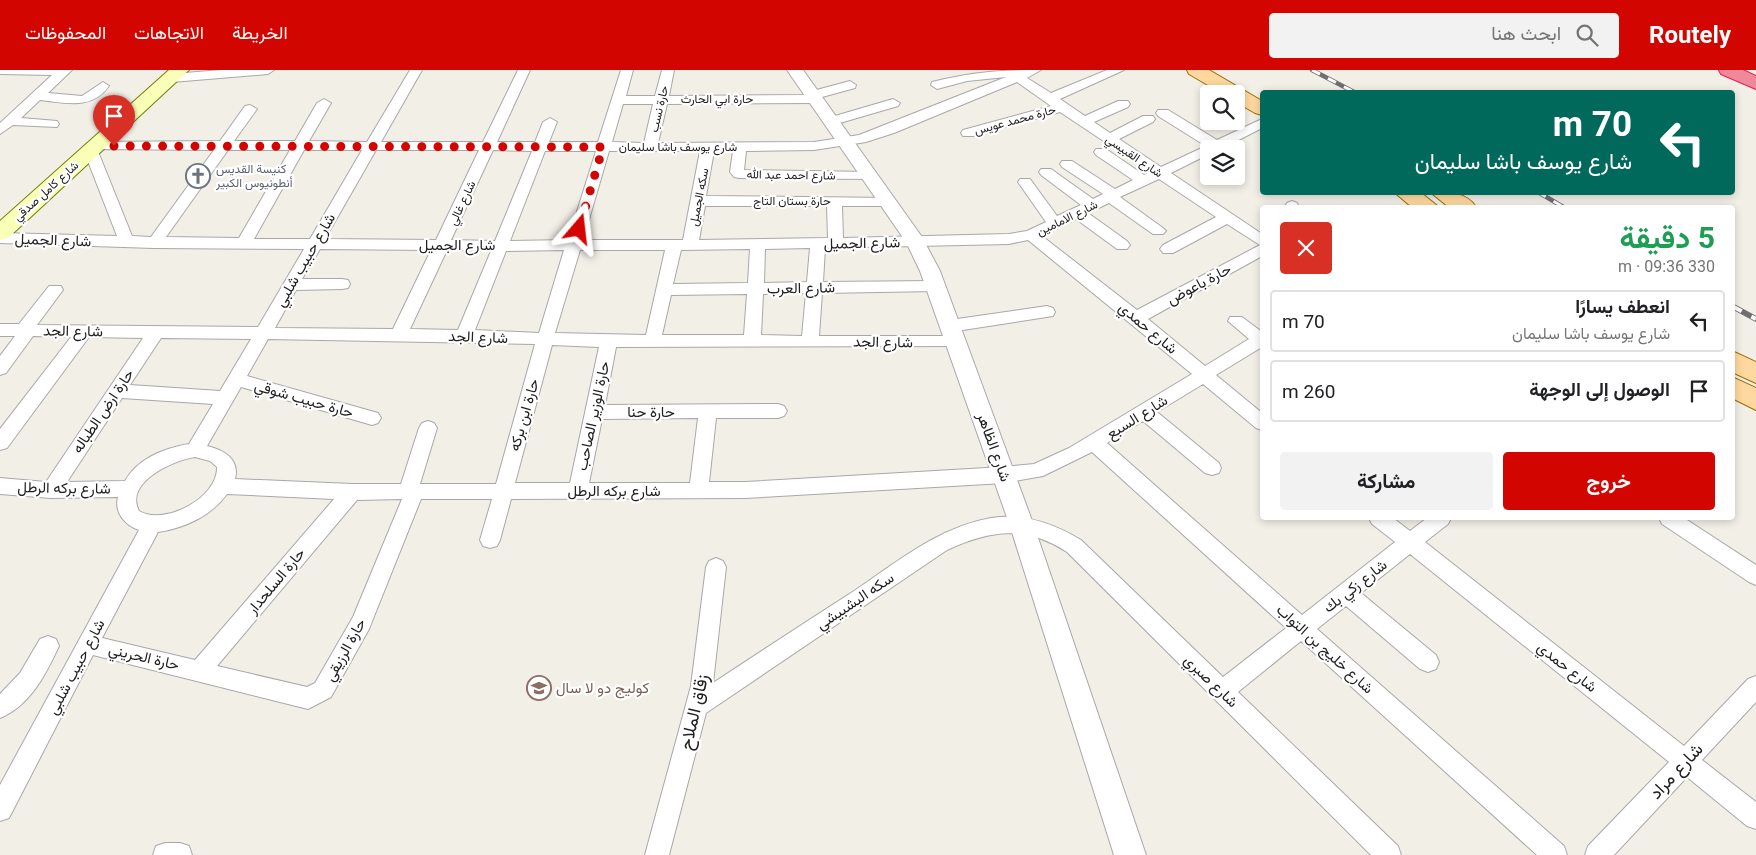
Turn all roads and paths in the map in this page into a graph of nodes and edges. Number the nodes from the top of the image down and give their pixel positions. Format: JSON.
{"nodes":[{"id":1,"x":0,"y":70,"type":"edge"},
{"id":2,"x":10,"y":70,"type":"edge"},
{"id":3,"x":268,"y":70,"type":"edge"},
{"id":4,"x":416,"y":70,"type":"edge"},
{"id":5,"x":524,"y":70,"type":"edge"},
{"id":6,"x":627,"y":70,"type":"edge"},
{"id":7,"x":668,"y":70,"type":"edge"},
{"id":8,"x":795,"y":70,"type":"edge"},
{"id":9,"x":1035,"y":70,"type":"edge"},
{"id":10,"x":1118,"y":70,"type":"edge"},
{"id":11,"x":1196,"y":70,"type":"edge"},
{"id":12,"x":1226,"y":70,"type":"edge"},
{"id":13,"x":1728,"y":70,"type":"edge"},
{"id":14,"x":1742,"y":70,"type":"edge"},
{"id":15,"x":65,"y":71,"type":"edge"},
{"id":16,"x":1012,"y":73,"type":"edge"},
{"id":17,"x":176,"y":74,"type":"edge"},
{"id":18,"x":1756,"y":76,"type":"edge"},
{"id":19,"x":1756,"y":83,"type":"edge"},
{"id":20,"x":850,"y":85,"type":"dead end"},
{"id":21,"x":937,"y":85,"type":"dead end"},
{"id":22,"x":103,"y":86,"type":"dead end"},
{"id":23,"x":1262,"y":90,"type":"edge"},
{"id":24,"x":37,"y":96,"type":"junction"},
{"id":25,"x":815,"y":97,"type":"junction"},
{"id":26,"x":661,"y":99,"type":"junction"},
{"id":27,"x":1049,"y":99,"type":"junction"},
{"id":28,"x":618,"y":100,"type":"junction"},
{"id":29,"x":324,"y":103,"type":"dead end"},
{"id":30,"x":893,"y":104,"type":"dead end"},
{"id":31,"x":1123,"y":104,"type":"dead end"},
{"id":32,"x":1062,"y":107,"type":"junction"},
{"id":33,"x":1260,"y":108,"type":"edge"},
{"id":34,"x":250,"y":109,"type":"dead end"},
{"id":35,"x":1157,"y":118,"type":"joint"},
{"id":36,"x":6,"y":121,"type":"edge"},
{"id":37,"x":833,"y":121,"type":"junction"},
{"id":38,"x":550,"y":122,"type":"dead end"},
{"id":39,"x":1083,"y":122,"type":"junction"},
{"id":40,"x":1260,"y":123,"type":"edge"},
{"id":41,"x":52,"y":124,"type":"dead end"},
{"id":42,"x":968,"y":133,"type":"dead end"},
{"id":43,"x":1108,"y":139,"type":"junction"},
{"id":44,"x":1227,"y":140,"type":"edge"},
{"id":45,"x":848,"y":142,"type":"junction"},
{"id":46,"x":1200,"y":144,"type":"edge"},
{"id":47,"x":371,"y":147,"type":"junction"},
{"id":48,"x":488,"y":147,"type":"junction"},
{"id":49,"x":540,"y":147,"type":"junction"},
{"id":50,"x":603,"y":147,"type":"junction"},
{"id":51,"x":650,"y":147,"type":"junction"},
{"id":52,"x":708,"y":147,"type":"junction"},
{"id":53,"x":740,"y":147,"type":"junction"},
{"id":54,"x":94,"y":148,"type":"junction"},
{"id":55,"x":222,"y":148,"type":"junction"},
{"id":56,"x":299,"y":148,"type":"junction"},
{"id":57,"x":1101,"y":152,"type":"dead end"},
{"id":58,"x":1200,"y":153,"type":"edge"},
{"id":59,"x":1067,"y":164,"type":"dead end"},
{"id":60,"x":1046,"y":172,"type":"dead end"},
{"id":61,"x":1159,"y":173,"type":"junction"},
{"id":62,"x":871,"y":176,"type":"junction"},
{"id":63,"x":1143,"y":181,"type":"junction"},
{"id":64,"x":1025,"y":182,"type":"dead end"},
{"id":65,"x":1409,"y":195,"type":"edge"},
{"id":66,"x":1445,"y":195,"type":"edge"},
{"id":67,"x":1112,"y":196,"type":"junction"},
{"id":68,"x":698,"y":201,"type":"junction"},
{"id":69,"x":834,"y":201,"type":"junction"},
{"id":70,"x":886,"y":201,"type":"junction"},
{"id":71,"x":1425,"y":205,"type":"edge"},
{"id":72,"x":1461,"y":205,"type":"edge"},
{"id":73,"x":1085,"y":209,"type":"junction"},
{"id":74,"x":1227,"y":218,"type":"junction"},
{"id":75,"x":1056,"y":224,"type":"junction"},
{"id":76,"x":1260,"y":225,"type":"edge"},
{"id":77,"x":1158,"y":230,"type":"dead end"},
{"id":78,"x":0,"y":232,"type":"edge"},
{"id":79,"x":1248,"y":232,"type":"junction"},
{"id":80,"x":1031,"y":235,"type":"junction"},
{"id":81,"x":0,"y":238,"type":"edge"},
{"id":82,"x":1260,"y":240,"type":"edge"},
{"id":83,"x":915,"y":241,"type":"junction"},
{"id":84,"x":127,"y":242,"type":"junction"},
{"id":85,"x":154,"y":243,"type":"junction"},
{"id":86,"x":836,"y":243,"type":"junction"},
{"id":87,"x":243,"y":244,"type":"junction"},
{"id":88,"x":314,"y":244,"type":"junction"},
{"id":89,"x":442,"y":244,"type":"junction"},
{"id":90,"x":818,"y":244,"type":"junction"},
{"id":91,"x":501,"y":245,"type":"junction"},
{"id":92,"x":574,"y":245,"type":"junction"},
{"id":93,"x":758,"y":245,"type":"junction"},
{"id":94,"x":1122,"y":245,"type":"dead end"},
{"id":95,"x":682,"y":246,"type":"junction"},
{"id":96,"x":1168,"y":249,"type":"dead end"},
{"id":97,"x":1260,"y":251,"type":"edge"},
{"id":98,"x":342,"y":284,"type":"dead end"},
{"id":99,"x":291,"y":285,"type":"junction"},
{"id":100,"x":937,"y":286,"type":"junction"},
{"id":101,"x":814,"y":288,"type":"junction"},
{"id":102,"x":755,"y":289,"type":"junction"},
{"id":103,"x":55,"y":290,"type":"dead end"},
{"id":104,"x":664,"y":290,"type":"junction"},
{"id":105,"x":1047,"y":312,"type":"dead end"},
{"id":106,"x":1136,"y":318,"type":"junction"},
{"id":107,"x":1236,"y":321,"type":"dead end"},
{"id":108,"x":0,"y":330,"type":"edge"},
{"id":109,"x":27,"y":330,"type":"junction"},
{"id":110,"x":84,"y":331,"type":"junction"},
{"id":111,"x":156,"y":332,"type":"junction"},
{"id":112,"x":263,"y":333,"type":"junction"},
{"id":113,"x":953,"y":334,"type":"junction"},
{"id":114,"x":399,"y":335,"type":"junction"},
{"id":115,"x":464,"y":336,"type":"junction"},
{"id":116,"x":1260,"y":339,"type":"edge"},
{"id":117,"x":545,"y":340,"type":"junction"},
{"id":118,"x":653,"y":340,"type":"junction"},
{"id":119,"x":752,"y":340,"type":"junction"},
{"id":120,"x":609,"y":341,"type":"junction"},
{"id":121,"x":810,"y":341,"type":"junction"},
{"id":122,"x":1260,"y":341,"type":"edge"},
{"id":123,"x":1735,"y":346,"type":"edge"},
{"id":124,"x":1756,"y":357,"type":"edge"},
{"id":125,"x":1735,"y":362,"type":"edge"},
{"id":126,"x":0,"y":369,"type":"edge"},
{"id":127,"x":1756,"y":374,"type":"edge"},
{"id":128,"x":1204,"y":375,"type":"junction"},
{"id":129,"x":236,"y":380,"type":"junction"},
{"id":130,"x":1735,"y":388,"type":"edge"},
{"id":131,"x":116,"y":391,"type":"junction"},
{"id":132,"x":225,"y":398,"type":"junction"},
{"id":133,"x":1756,"y":400,"type":"edge"},
{"id":134,"x":778,"y":411,"type":"dead end"},
{"id":135,"x":593,"y":412,"type":"junction"},
{"id":136,"x":708,"y":412,"type":"junction"},
{"id":137,"x":1144,"y":412,"type":"junction"},
{"id":138,"x":372,"y":418,"type":"dead end"},
{"id":139,"x":1260,"y":421,"type":"edge"},
{"id":140,"x":428,"y":428,"type":"dead end"},
{"id":141,"x":0,"y":442,"type":"edge"},
{"id":142,"x":1094,"y":443,"type":"junction"},
{"id":143,"x":195,"y":450,"type":"junction"},
{"id":144,"x":1212,"y":468,"type":"dead end"},
{"id":145,"x":1004,"y":476,"type":"junction"},
{"id":146,"x":0,"y":486,"type":"edge"},
{"id":147,"x":223,"y":486,"type":"junction"},
{"id":148,"x":129,"y":489,"type":"junction"},
{"id":149,"x":51,"y":490,"type":"junction"},
{"id":150,"x":699,"y":490,"type":"junction"},
{"id":151,"x":412,"y":491,"type":"junction"},
{"id":152,"x":503,"y":491,"type":"junction"},
{"id":153,"x":578,"y":491,"type":"junction"},
{"id":154,"x":352,"y":492,"type":"junction"},
{"id":155,"x":1382,"y":520,"type":"edge"},
{"id":156,"x":1438,"y":520,"type":"edge"},
{"id":157,"x":1672,"y":520,"type":"edge"},
{"id":158,"x":152,"y":524,"type":"junction"},
{"id":159,"x":1022,"y":526,"type":"junction"},
{"id":160,"x":490,"y":540,"type":"dead end"},
{"id":161,"x":1410,"y":542,"type":"junction"},
{"id":162,"x":716,"y":567,"type":"dead end"},
{"id":163,"x":1756,"y":576,"type":"edge"},
{"id":164,"x":1346,"y":593,"type":"junction"},
{"id":165,"x":1302,"y":628,"type":"junction"},
{"id":166,"x":88,"y":644,"type":"junction"},
{"id":167,"x":48,"y":646,"type":"dead end"},
{"id":168,"x":1428,"y":662,"type":"dead end"},
{"id":169,"x":200,"y":670,"type":"junction"},
{"id":170,"x":1756,"y":686,"type":"edge"},
{"id":171,"x":1222,"y":691,"type":"junction"},
{"id":172,"x":698,"y":706,"type":"junction"},
{"id":173,"x":0,"y":707,"type":"edge"},
{"id":174,"x":1686,"y":761,"type":"junction"},
{"id":175,"x":0,"y":809,"type":"edge"},
{"id":176,"x":1756,"y":817,"type":"edge"},
{"id":177,"x":165,"y":855,"type":"edge"},
{"id":178,"x":180,"y":855,"type":"edge"},
{"id":179,"x":657,"y":855,"type":"edge"},
{"id":180,"x":1130,"y":855,"type":"edge"},
{"id":181,"x":1389,"y":855,"type":"edge"},
{"id":182,"x":1555,"y":855,"type":"edge"},
{"id":183,"x":1597,"y":855,"type":"edge"}],
"edges":[{"from":1,"to":2,"type":"street"},
{"from":2,"to":15,"type":"street"},
{"from":3,"to":17,"type":"street"},
{"from":4,"to":47,"type":"street","name":"شارع حبيب شلبي"},
{"from":5,"to":48,"type":"street","name":"شارع غالي"},
{"from":6,"to":28,"type":"street","name":"حارة ابن بركه"},
{"from":7,"to":26,"type":"street","name":"حارة نسب"},
{"from":8,"to":25,"type":"street","name":"شارع الظاهر"},
{"from":9,"to":16,"type":"street","name":"شارع يوسف باشا سليمان"},
{"from":10,"to":27,"type":"street"},
{"from":11,"to":33,"type":"main road"},
{"from":12,"to":23,"type":"main road"},
{"from":13,"to":19,"type":"highway"},
{"from":14,"to":18,"type":"highway"},
{"from":15,"to":24,"type":"street"},
{"from":16,"to":21,"type":"street"},
{"from":16,"to":27,"type":"street","name":"شارع القبيسي"},
{"from":16,"to":45,"type":"street","name":"شارع يوسف باشا سليمان"},
{"from":17,"to":54,"type":"main road","name":"شارع كامل صدقي"},
{"from":20,"to":25,"type":"street"},
{"from":22,"to":24,"type":"street"},
{"from":24,"to":36,"type":"street"},
{"from":25,"to":26,"type":"street","name":"حارة ابي الحارث"},
{"from":25,"to":37,"type":"street","name":"شارع الظاهر"},
{"from":26,"to":28,"type":"street","name":"حارة ابي الحارث"},
{"from":26,"to":51,"type":"street","name":"حارة نسب"},
{"from":27,"to":32,"type":"street","name":"شارع القبيسي"},
{"from":28,"to":50,"type":"street","name":"حارة ابن بركه"},
{"from":29,"to":56,"type":"street"},
{"from":30,"to":37,"type":"street"},
{"from":31,"to":39,"type":"street"},
{"from":32,"to":39,"type":"street","name":"شارع القبيسي"},
{"from":32,"to":42,"type":"street","name":"حارة محمد عويس"},
{"from":34,"to":55,"type":"street"},
{"from":35,"to":43,"type":"street"},
{"from":35,"to":46,"type":"street"},
{"from":36,"to":41,"type":"street"},
{"from":37,"to":45,"type":"street","name":"شارع الظاهر"},
{"from":38,"to":49,"type":"street"},
{"from":39,"to":43,"type":"street","name":"شارع القبيسي"},
{"from":40,"to":44,"type":"street","name":"شارع الامامين"},
{"from":43,"to":61,"type":"street","name":"شارع القبيسي"},
{"from":45,"to":53,"type":"street","name":"شارع يوسف باشا سليمان"},
{"from":45,"to":62,"type":"street","name":"شارع الظاهر"},
{"from":47,"to":48,"type":"street","name":"شارع يوسف باشا سليمان"},
{"from":47,"to":56,"type":"street","name":"شارع يوسف باشا سليمان"},
{"from":47,"to":88,"type":"street","name":"شارع حبيب شلبي"},
{"from":48,"to":49,"type":"street","name":"شارع يوسف باشا سليمان"},
{"from":48,"to":89,"type":"street","name":"شارع غالي"},
{"from":49,"to":50,"type":"street","name":"شارع يوسف باشا سليمان"},
{"from":49,"to":91,"type":"street"},
{"from":50,"to":51,"type":"street","name":"شارع يوسف باشا سليمان"},
{"from":50,"to":92,"type":"street","name":"حارة ابن بركه"},
{"from":51,"to":52,"type":"street","name":"شارع يوسف باشا سليمان"},
{"from":52,"to":53,"type":"street","name":"شارع يوسف باشا سليمان"},
{"from":52,"to":68,"type":"street","name":"سكه الجميل"},
{"from":53,"to":62,"type":"street","name":"شارع احمد عبد الله"},
{"from":54,"to":55,"type":"street","name":"شارع يوسف باشا سليمان"},
{"from":54,"to":78,"type":"main road","name":"شارع كامل صدقي"},
{"from":54,"to":84,"type":"street"},
{"from":55,"to":56,"type":"street","name":"شارع يوسف باشا سليمان"},
{"from":55,"to":85,"type":"street"},
{"from":56,"to":87,"type":"street"},
{"from":57,"to":63,"type":"street"},
{"from":58,"to":61,"type":"street","name":"شارع الامامين"},
{"from":59,"to":67,"type":"street"},
{"from":60,"to":73,"type":"street"},
{"from":61,"to":63,"type":"street","name":"شارع الامامين"},
{"from":61,"to":74,"type":"street","name":"شارع القبيسي"},
{"from":62,"to":70,"type":"street","name":"شارع الظاهر"},
{"from":63,"to":67,"type":"street","name":"شارع الامامين"},
{"from":64,"to":75,"type":"street"},
{"from":65,"to":71,"type":"main road"},
{"from":66,"to":72,"type":"main road"},
{"from":67,"to":73,"type":"street","name":"شارع الامامين"},
{"from":67,"to":77,"type":"street"},
{"from":68,"to":69,"type":"street","name":"حارة بستان التاج"},
{"from":68,"to":95,"type":"street","name":"سكه الجميل"},
{"from":69,"to":70,"type":"street","name":"حارة بستان التاج"},
{"from":69,"to":86,"type":"street"},
{"from":70,"to":83,"type":"street","name":"شارع الظاهر"},
{"from":73,"to":75,"type":"street","name":"شارع الامامين"},
{"from":73,"to":94,"type":"street"},
{"from":74,"to":79,"type":"street","name":"شارع القبيسي"},
{"from":74,"to":96,"type":"street"},
{"from":75,"to":80,"type":"street","name":"شارع الامامين"},
{"from":76,"to":79,"type":"street"},
{"from":79,"to":82,"type":"street","name":"شارع القبيسي"},
{"from":80,"to":83,"type":"street","name":"شارع الامامين"},
{"from":80,"to":106,"type":"street","name":"شارع حمدي"},
{"from":81,"to":84,"type":"street","name":"شارع الجميل"},
{"from":83,"to":86,"type":"street","name":"شارع الجميل"},
{"from":83,"to":100,"type":"street","name":"شارع الظاهر"},
{"from":84,"to":85,"type":"street","name":"شارع الجميل"},
{"from":85,"to":87,"type":"street","name":"شارع الجميل"},
{"from":86,"to":90,"type":"street","name":"شارع الجميل"},
{"from":87,"to":88,"type":"street","name":"شارع الجميل"},
{"from":88,"to":89,"type":"street","name":"شارع الجميل"},
{"from":88,"to":99,"type":"street","name":"شارع حبيب شلبي"},
{"from":89,"to":91,"type":"street","name":"شارع الجميل"},
{"from":89,"to":114,"type":"street","name":"شارع غالي"},
{"from":90,"to":93,"type":"street","name":"شارع الجميل"},
{"from":90,"to":101,"type":"street"},
{"from":91,"to":92,"type":"street","name":"شارع الجميل"},
{"from":91,"to":115,"type":"street"},
{"from":92,"to":95,"type":"street","name":"شارع الجميل"},
{"from":92,"to":117,"type":"street","name":"حارة ابن بركه"},
{"from":93,"to":95,"type":"street","name":"شارع الجميل"},
{"from":93,"to":102,"type":"street"},
{"from":95,"to":104,"type":"street","name":"سكه الجميل"},
{"from":97,"to":106,"type":"street","name":"حارة باعوض"},
{"from":98,"to":99,"type":"street"},
{"from":99,"to":112,"type":"street","name":"شارع حبيب شلبي"},
{"from":100,"to":101,"type":"street","name":"شارع العرب"},
{"from":100,"to":113,"type":"street","name":"شارع الظاهر"},
{"from":101,"to":102,"type":"street","name":"شارع العرب"},
{"from":101,"to":121,"type":"street"},
{"from":102,"to":104,"type":"street","name":"شارع العرب"},
{"from":102,"to":119,"type":"street"},
{"from":103,"to":109,"type":"street"},
{"from":104,"to":118,"type":"street","name":"سكه الجميل"},
{"from":105,"to":113,"type":"street","name":"شارع الجد"},
{"from":106,"to":128,"type":"street","name":"شارع حمدي"},
{"from":107,"to":116,"type":"street"},
{"from":108,"to":109,"type":"street","name":"شارع الجد"},
{"from":109,"to":110,"type":"street","name":"شارع الجد"},
{"from":109,"to":126,"type":"street"},
{"from":110,"to":111,"type":"street","name":"شارع الجد"},
{"from":110,"to":141,"type":"street"},
{"from":111,"to":112,"type":"street","name":"شارع الجد"},
{"from":111,"to":131,"type":"street","name":"حارة ارض الطباله"},
{"from":112,"to":114,"type":"street","name":"شارع الجد"},
{"from":112,"to":129,"type":"street","name":"شارع حبيب شلبي"},
{"from":113,"to":121,"type":"street","name":"شارع الجد"},
{"from":113,"to":145,"type":"street","name":"شارع الظاهر"},
{"from":114,"to":115,"type":"street","name":"شارع الجد"},
{"from":115,"to":117,"type":"street","name":"شارع الجد"},
{"from":117,"to":120,"type":"street","name":"شارع الجد"},
{"from":117,"to":152,"type":"street","name":"حارة ابن بركه"},
{"from":118,"to":119,"type":"street","name":"شارع الجد"},
{"from":118,"to":120,"type":"street","name":"شارع الجد"},
{"from":119,"to":121,"type":"street","name":"شارع الجد"},
{"from":120,"to":135,"type":"street","name":"حارة الوزير الصاحب"},
{"from":122,"to":128,"type":"street","name":"شارع السبع"},
{"from":123,"to":124,"type":"main road"},
{"from":125,"to":127,"type":"main road"},
{"from":128,"to":137,"type":"street","name":"شارع السبع"},
{"from":128,"to":139,"type":"street","name":"شارع حمدي"},
{"from":129,"to":132,"type":"street","name":"شارع حبيب شلبي"},
{"from":129,"to":138,"type":"street","name":"حارة حبيب شوقي"},
{"from":130,"to":133,"type":"main road"},
{"from":131,"to":132,"type":"street"},
{"from":131,"to":149,"type":"street","name":"حارة ارض الطباله"},
{"from":132,"to":143,"type":"street","name":"شارع حبيب شلبي"},
{"from":134,"to":136,"type":"street","name":"حارة حنا"},
{"from":135,"to":136,"type":"street","name":"حارة حنا"},
{"from":135,"to":153,"type":"street","name":"حارة الوزير الصاحب"},
{"from":136,"to":150,"type":"street"},
{"from":137,"to":142,"type":"street","name":"شارع السبع"},
{"from":137,"to":144,"type":"street"},
{"from":140,"to":151,"type":"street","name":"حارة الرزيقي"},
{"from":142,"to":145,"type":"street","name":"شارع السبع"},
{"from":142,"to":165,"type":"street","name":"شارع خليج بن التواب"},
{"from":143,"to":147,"type":"street"},
{"from":143,"to":148,"type":"street"},
{"from":145,"to":150,"type":"street","name":"شارع بركه الرطل"},
{"from":145,"to":159,"type":"street","name":"شارع الظاهر"},
{"from":146,"to":149,"type":"street","name":"شارع بركه الرطل"},
{"from":147,"to":154,"type":"street","name":"شارع بركه الرطل"},
{"from":147,"to":158,"type":"street"},
{"from":148,"to":149,"type":"street","name":"شارع بركه الرطل"},
{"from":148,"to":158,"type":"street"},
{"from":150,"to":153,"type":"street","name":"شارع بركه الرطل"},
{"from":151,"to":152,"type":"street","name":"شارع بركه الرطل"},
{"from":151,"to":154,"type":"street","name":"شارع بركه الرطل"},
{"from":151,"to":169,"type":"street","name":"حارة الرزيقي"},
{"from":152,"to":153,"type":"street","name":"شارع بركه الرطل"},
{"from":152,"to":160,"type":"street","name":"حارة ابن بركه"},
{"from":154,"to":169,"type":"street","name":"حارة السلحدار"},
{"from":155,"to":161,"type":"street","name":"شارع حمدي"},
{"from":156,"to":161,"type":"street","name":"شارع زكي بك"},
{"from":157,"to":163,"type":"street"},
{"from":158,"to":166,"type":"street","name":"شارع حبيب شلبي"},
{"from":159,"to":171,"type":"street","name":"شارع صبري"},
{"from":159,"to":172,"type":"street","name":"سكه البشبيشي"},
{"from":159,"to":180,"type":"street","name":"شارع الظاهر"},
{"from":161,"to":164,"type":"street","name":"شارع زكي بك"},
{"from":161,"to":174,"type":"street","name":"شارع حمدي"},
{"from":162,"to":172,"type":"street","name":"زقاق الملاح"},
{"from":164,"to":165,"type":"street","name":"شارع زكي بك"},
{"from":164,"to":168,"type":"street"},
{"from":165,"to":171,"type":"street","name":"شارع زكي بك"},
{"from":165,"to":182,"type":"street","name":"شارع خليج بن التواب"},
{"from":166,"to":169,"type":"street","name":"حارة الحريني"},
{"from":166,"to":175,"type":"street","name":"شارع حبيب شلبي"},
{"from":167,"to":173,"type":"street"},
{"from":170,"to":174,"type":"street","name":"شارع مراد"},
{"from":171,"to":181,"type":"street","name":"شارع صبري"},
{"from":172,"to":179,"type":"street","name":"زقاق الملاح"},
{"from":174,"to":176,"type":"street","name":"شارع حمدي"},
{"from":174,"to":183,"type":"street","name":"شارع مراد"},
{"from":177,"to":178,"type":"street"}]}
